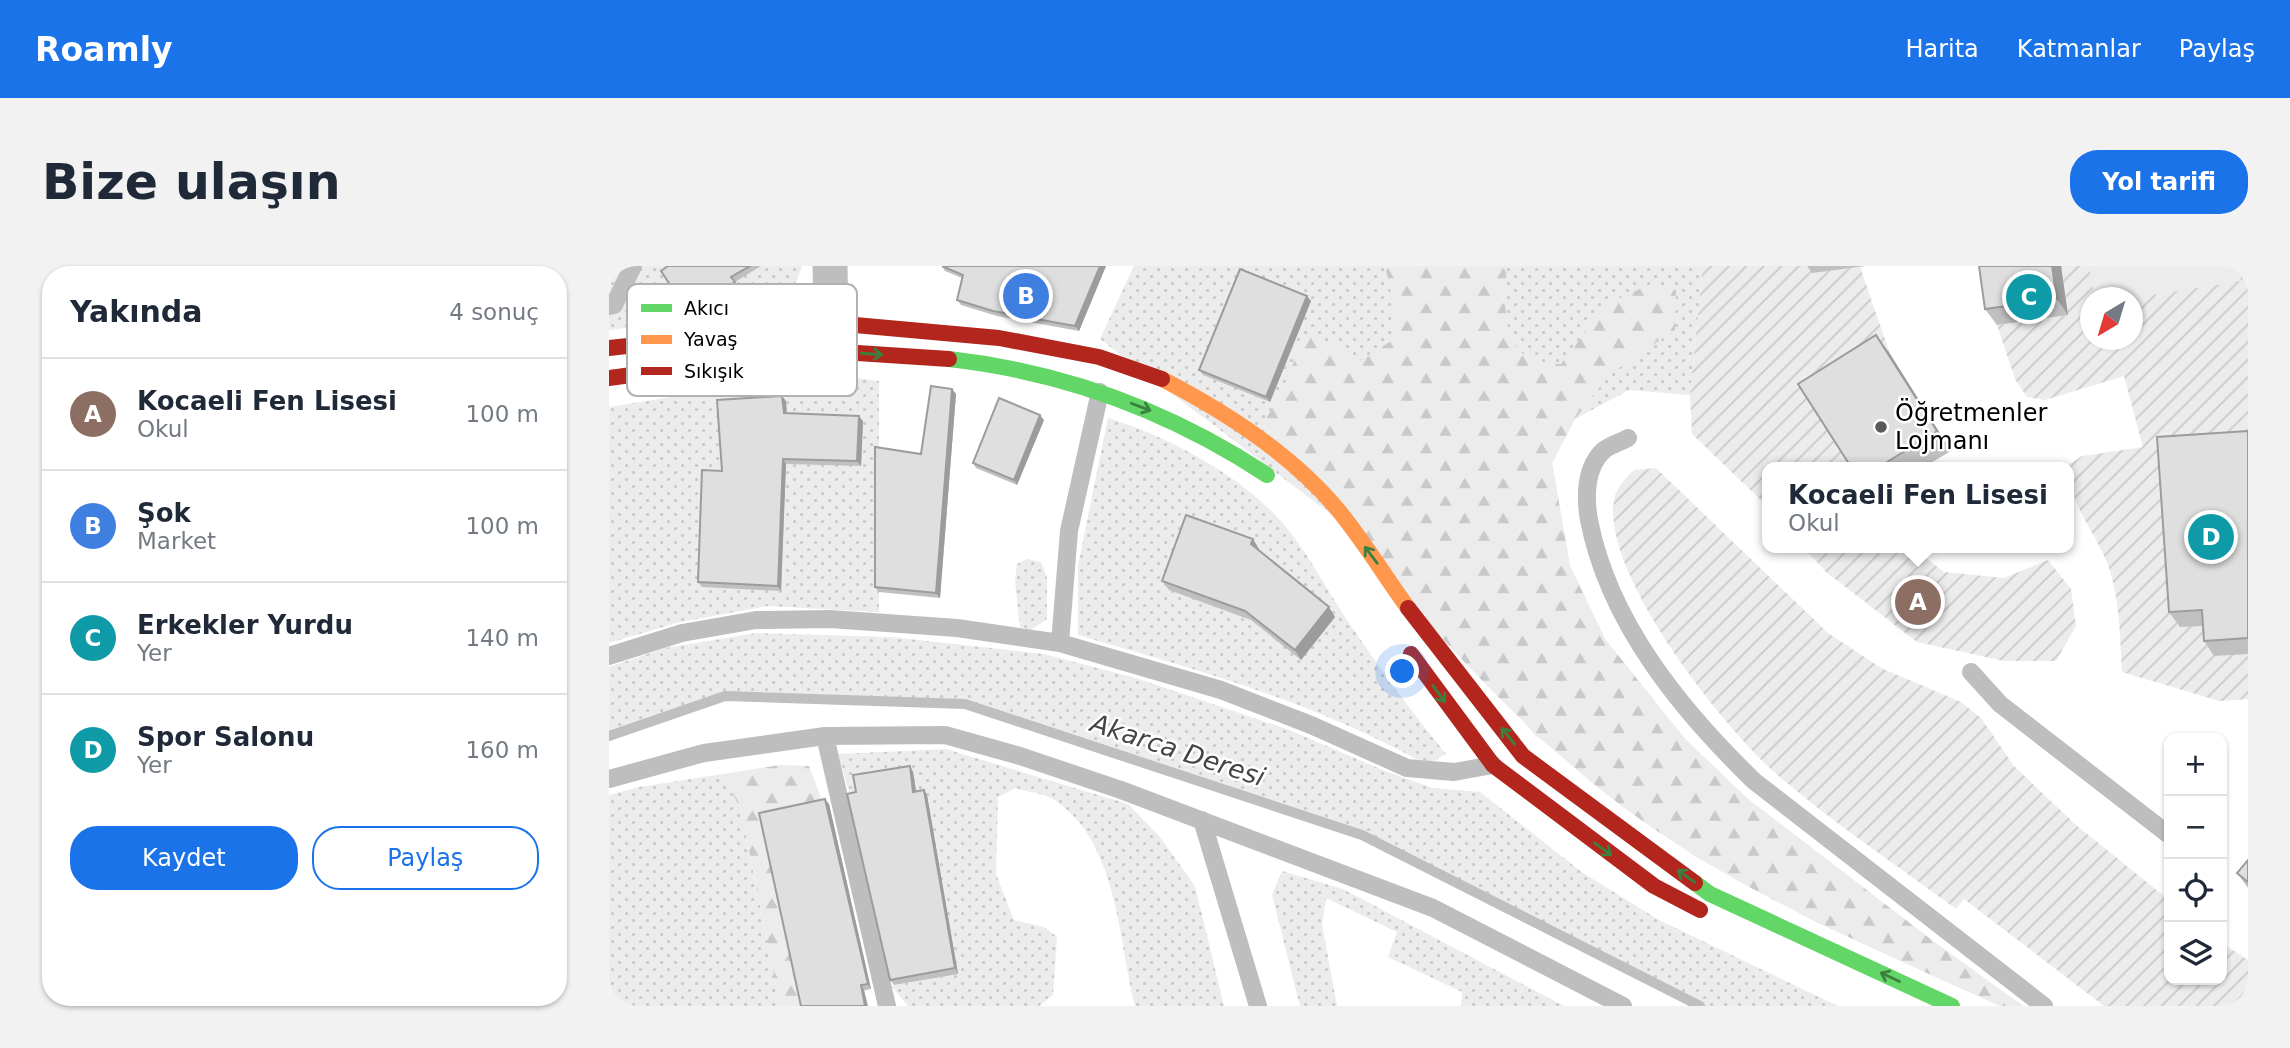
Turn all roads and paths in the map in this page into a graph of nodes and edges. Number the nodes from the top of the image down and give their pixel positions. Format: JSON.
{"nodes":[{"id":1,"x":633,"y":266,"type":"edge"},
{"id":2,"x":829,"y":266,"type":"edge"},
{"id":3,"x":831,"y":284,"type":"edge"},
{"id":4,"x":609,"y":306,"type":"edge"},
{"id":5,"x":857,"y":337,"type":"edge"},
{"id":6,"x":857,"y":340,"type":"edge"},
{"id":7,"x":627,"y":347,"type":"edge"},
{"id":8,"x":609,"y":348,"type":"edge"},
{"id":9,"x":627,"y":375,"type":"edge"},
{"id":10,"x":609,"y":378,"type":"edge"},
{"id":11,"x":1100,"y":392,"type":"junction"},
{"id":12,"x":1628,"y":438,"type":"dead end"},
{"id":13,"x":1278,"y":484,"type":"dead end"},
{"id":14,"x":1398,"y":635,"type":"dead end"},
{"id":15,"x":1060,"y":643,"type":"junction"},
{"id":16,"x":609,"y":656,"type":"edge"},
{"id":17,"x":1971,"y":672,"type":"dead end"},
{"id":18,"x":825,"y":736,"type":"junction"},
{"id":19,"x":1493,"y":765,"type":"junction"},
{"id":20,"x":609,"y":779,"type":"edge"},
{"id":21,"x":1202,"y":820,"type":"junction"},
{"id":22,"x":2164,"y":831,"type":"edge"},
{"id":23,"x":1711,"y":916,"type":"dead end"},
{"id":24,"x":887,"y":1006,"type":"edge"},
{"id":25,"x":1258,"y":1006,"type":"edge"},
{"id":26,"x":1623,"y":1006,"type":"edge"},
{"id":27,"x":1952,"y":1006,"type":"edge"},
{"id":28,"x":2045,"y":1006,"type":"edge"}],
"edges":[{"from":1,"to":4,"type":"lane"},
{"from":2,"to":3,"type":"street"},
{"from":27,"to":5,"type":"main road","one_way":true},
{"from":6,"to":11,"type":"main road","one_way":true},
{"from":7,"to":8,"type":"main road"},
{"from":9,"to":10,"type":"main road"},
{"from":11,"to":13,"type":"main road","one_way":true},
{"from":11,"to":15,"type":"lane"},
{"from":12,"to":28,"type":"lane"},
{"from":14,"to":19,"type":"main road","one_way":true},
{"from":15,"to":16,"type":"lane"},
{"from":15,"to":19,"type":"lane"},
{"from":17,"to":22,"type":"lane"},
{"from":18,"to":20,"type":"lane"},
{"from":18,"to":21,"type":"lane"},
{"from":18,"to":24,"type":"lane"},
{"from":19,"to":23,"type":"main road","one_way":true},
{"from":21,"to":25,"type":"lane"},
{"from":21,"to":26,"type":"lane"}]}
